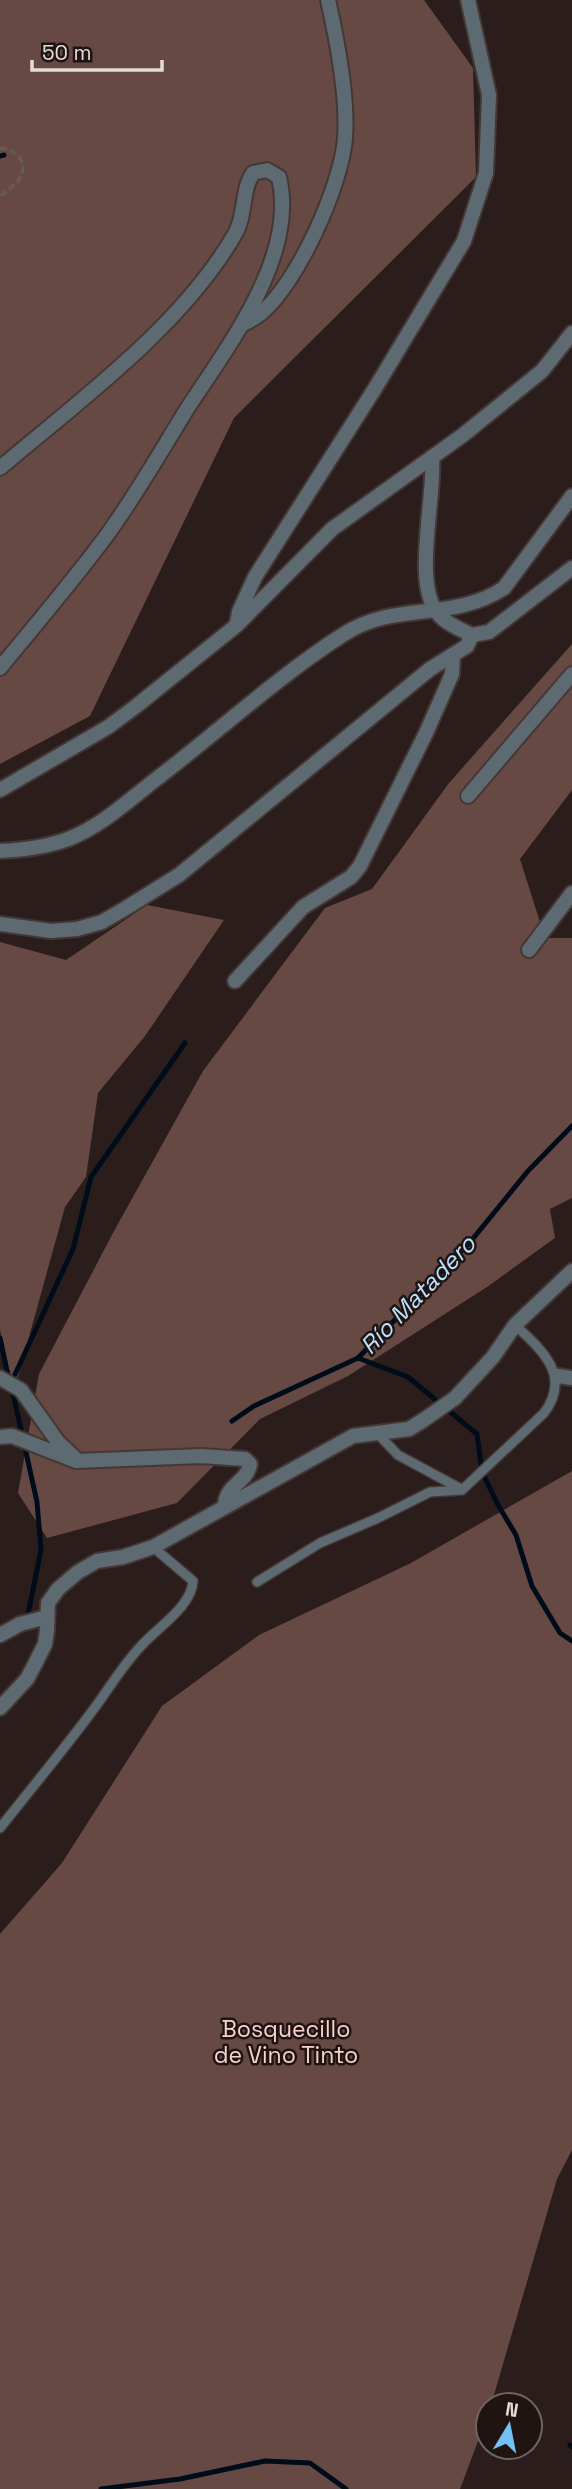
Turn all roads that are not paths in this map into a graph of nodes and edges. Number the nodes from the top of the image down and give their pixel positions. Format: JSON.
{"nodes":[{"id":1,"x":328,"y":0,"type":"edge"},
{"id":2,"x":468,"y":0,"type":"edge"},
{"id":3,"x":241,"y":325,"type":"junction"},
{"id":4,"x":572,"y":333,"type":"edge"},
{"id":5,"x":432,"y":457,"type":"junction"},
{"id":6,"x":0,"y":468,"type":"edge"},
{"id":7,"x":572,"y":496,"type":"edge"},
{"id":8,"x":572,"y":568,"type":"edge"},
{"id":9,"x":435,"y":611,"type":"junction"},
{"id":10,"x":237,"y":625,"type":"junction"},
{"id":11,"x":472,"y":635,"type":"junction"},
{"id":12,"x":453,"y":655,"type":"junction"},
{"id":13,"x":0,"y":668,"type":"edge"},
{"id":14,"x":572,"y":674,"type":"edge"},
{"id":15,"x":0,"y":790,"type":"edge"},
{"id":16,"x":468,"y":796,"type":"dead end"},
{"id":17,"x":0,"y":851,"type":"edge"},
{"id":18,"x":572,"y":893,"type":"edge"},
{"id":19,"x":0,"y":924,"type":"edge"},
{"id":20,"x":529,"y":950,"type":"dead end"},
{"id":21,"x":235,"y":981,"type":"dead end"},
{"id":22,"x":572,"y":1271,"type":"edge"},
{"id":23,"x":515,"y":1325,"type":"junction"},
{"id":24,"x":565,"y":1377,"type":"edge"},
{"id":25,"x":0,"y":1378,"type":"edge"},
{"id":26,"x":376,"y":1432,"type":"junction"},
{"id":27,"x":0,"y":1437,"type":"edge"},
{"id":28,"x":79,"y":1461,"type":"junction"},
{"id":29,"x":462,"y":1490,"type":"junction"},
{"id":30,"x":225,"y":1506,"type":"junction"},
{"id":31,"x":153,"y":1547,"type":"junction"},
{"id":32,"x":257,"y":1581,"type":"dead end"},
{"id":33,"x":47,"y":1617,"type":"junction"},
{"id":34,"x":0,"y":1635,"type":"edge"},
{"id":35,"x":0,"y":1708,"type":"edge"},
{"id":36,"x":0,"y":1828,"type":"edge"}],
"edges":[{"from":1,"to":3,"type":"street"},
{"from":2,"to":10,"type":"street"},
{"from":3,"to":6,"type":"street"},
{"from":3,"to":13,"type":"street"},
{"from":4,"to":5,"type":"street"},
{"from":5,"to":9,"type":"street"},
{"from":5,"to":10,"type":"street"},
{"from":7,"to":9,"type":"street"},
{"from":8,"to":11,"type":"street"},
{"from":9,"to":11,"type":"street"},
{"from":9,"to":17,"type":"street"},
{"from":10,"to":15,"type":"street"},
{"from":11,"to":12,"type":"street"},
{"from":12,"to":19,"type":"street"},
{"from":12,"to":21,"type":"street"},
{"from":14,"to":16,"type":"street"},
{"from":18,"to":20,"type":"street"},
{"from":22,"to":23,"type":"street"},
{"from":23,"to":24,"type":"lane"},
{"from":23,"to":26,"type":"street"},
{"from":24,"to":29,"type":"lane"},
{"from":25,"to":28,"type":"street"},
{"from":26,"to":29,"type":"lane"},
{"from":26,"to":30,"type":"street"},
{"from":27,"to":28,"type":"street"},
{"from":28,"to":30,"type":"street"},
{"from":29,"to":32,"type":"lane"},
{"from":30,"to":31,"type":"street"},
{"from":31,"to":33,"type":"street"},
{"from":31,"to":36,"type":"lane"},
{"from":33,"to":34,"type":"street"},
{"from":33,"to":35,"type":"street"}]}
